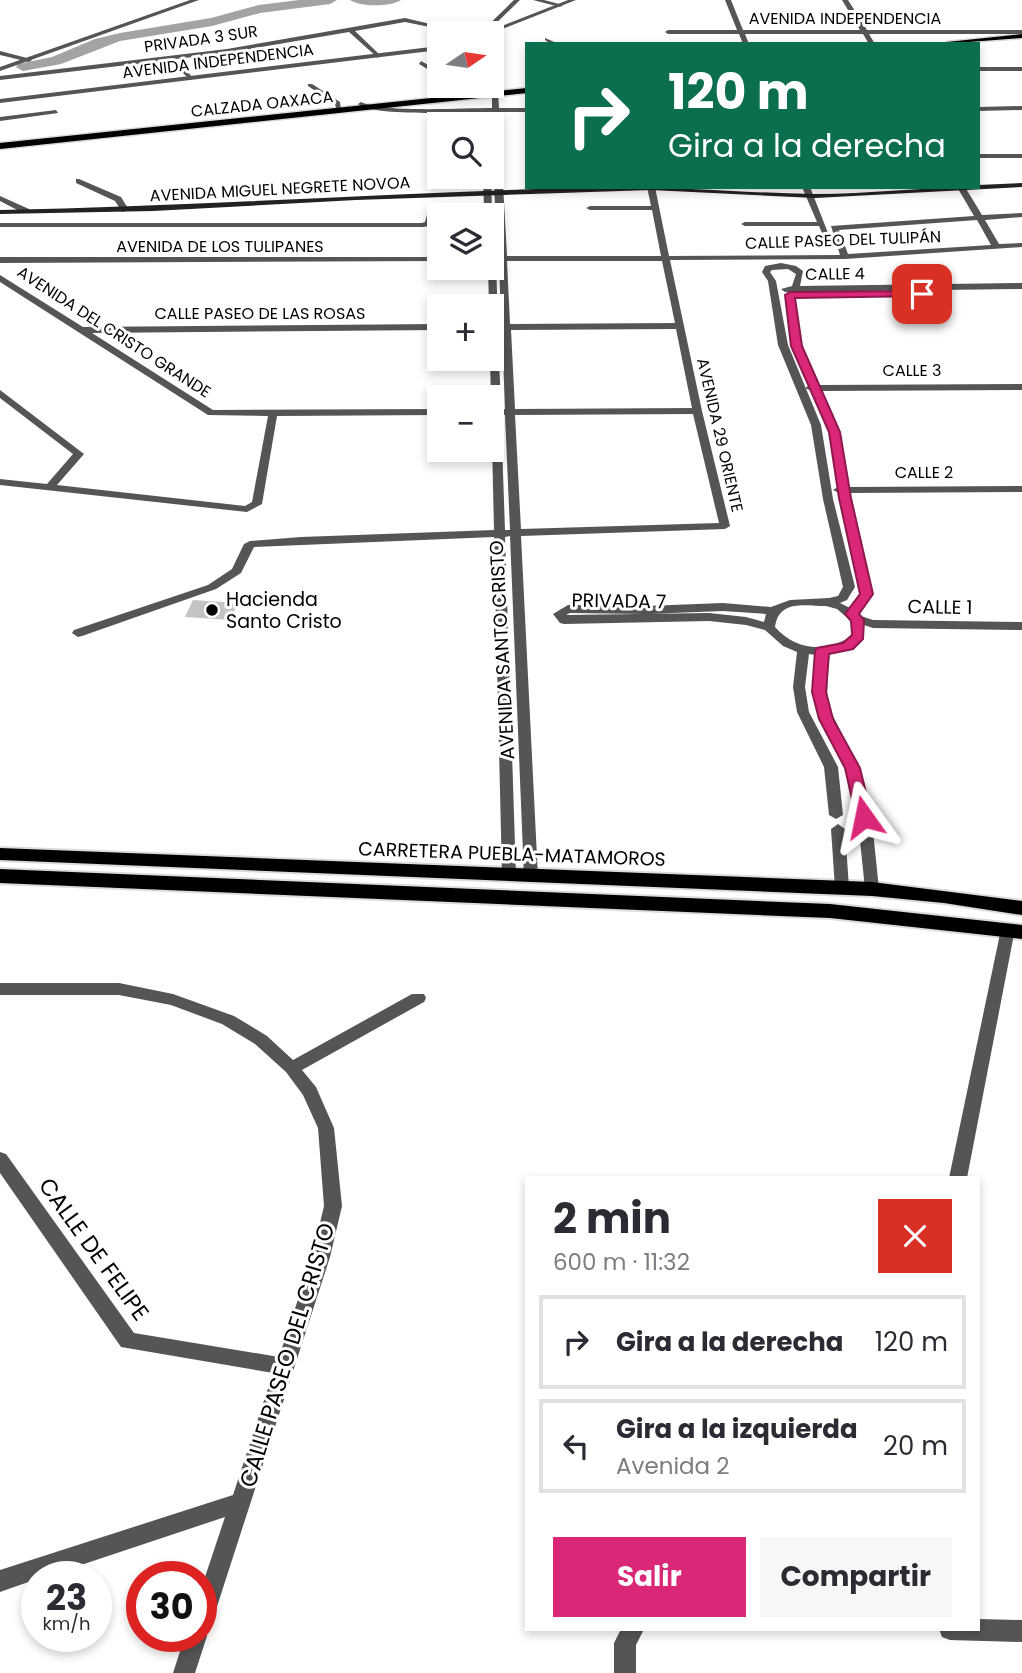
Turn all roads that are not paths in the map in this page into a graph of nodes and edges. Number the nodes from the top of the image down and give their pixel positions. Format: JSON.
{"nodes":[{"id":1,"x":167,"y":0,"type":"edge"},
{"id":2,"x":196,"y":0,"type":"edge"},
{"id":3,"x":517,"y":0,"type":"edge"},
{"id":4,"x":536,"y":0,"type":"edge"},
{"id":5,"x":573,"y":0,"type":"edge"},
{"id":6,"x":728,"y":0,"type":"edge"},
{"id":7,"x":845,"y":0,"type":"edge"},
{"id":8,"x":187,"y":4,"type":"junction"},
{"id":9,"x":559,"y":5,"type":"junction"},
{"id":10,"x":497,"y":21,"type":"edge"},
{"id":11,"x":427,"y":25,"type":"edge"},
{"id":12,"x":504,"y":26,"type":"edge"},
{"id":13,"x":351,"y":30,"type":"junction"},
{"id":14,"x":668,"y":32,"type":"dead end"},
{"id":15,"x":741,"y":32,"type":"junction"},
{"id":16,"x":864,"y":32,"type":"junction"},
{"id":17,"x":1022,"y":34,"type":"edge"},
{"id":18,"x":547,"y":38,"type":"dead end"},
{"id":19,"x":553,"y":42,"type":"edge"},
{"id":20,"x":745,"y":42,"type":"edge"},
{"id":21,"x":871,"y":42,"type":"edge"},
{"id":22,"x":962,"y":42,"type":"edge"},
{"id":23,"x":427,"y":50,"type":"edge"},
{"id":24,"x":0,"y":53,"type":"edge"},
{"id":25,"x":378,"y":56,"type":"junction"},
{"id":26,"x":172,"y":58,"type":"junction"},
{"id":27,"x":29,"y":60,"type":"junction"},
{"id":28,"x":421,"y":63,"type":"dead end"},
{"id":29,"x":427,"y":67,"type":"edge"},
{"id":30,"x":0,"y":69,"type":"edge"},
{"id":31,"x":980,"y":69,"type":"edge"},
{"id":32,"x":1022,"y":69,"type":"edge"},
{"id":33,"x":0,"y":78,"type":"edge"},
{"id":34,"x":190,"y":78,"type":"junction"},
{"id":35,"x":310,"y":85,"type":"dead end"},
{"id":36,"x":525,"y":88,"type":"edge"},
{"id":37,"x":525,"y":88,"type":"edge"},
{"id":38,"x":504,"y":90,"type":"edge"},
{"id":39,"x":504,"y":91,"type":"edge"},
{"id":40,"x":427,"y":98,"type":"edge"},
{"id":41,"x":456,"y":98,"type":"edge"},
{"id":42,"x":491,"y":98,"type":"edge"},
{"id":43,"x":0,"y":101,"type":"edge"},
{"id":44,"x":363,"y":106,"type":"junction"},
{"id":45,"x":394,"y":107,"type":"junction"},
{"id":46,"x":339,"y":108,"type":"junction"},
{"id":47,"x":1022,"y":108,"type":"edge"},
{"id":48,"x":980,"y":109,"type":"edge"},
{"id":49,"x":492,"y":110,"type":"junction"},
{"id":50,"x":525,"y":110,"type":"edge"},
{"id":51,"x":56,"y":112,"type":"dead end"},
{"id":52,"x":0,"y":119,"type":"edge"},
{"id":53,"x":0,"y":144,"type":"edge"},
{"id":54,"x":980,"y":156,"type":"edge"},
{"id":55,"x":1022,"y":156,"type":"edge"},
{"id":56,"x":79,"y":181,"type":"dead end"},
{"id":57,"x":1022,"y":185,"type":"edge"},
{"id":58,"x":980,"y":187,"type":"edge"},
{"id":59,"x":487,"y":189,"type":"edge"},
{"id":60,"x":497,"y":189,"type":"edge"},
{"id":61,"x":626,"y":189,"type":"edge"},
{"id":62,"x":651,"y":189,"type":"edge"},
{"id":63,"x":669,"y":189,"type":"edge"},
{"id":64,"x":807,"y":189,"type":"edge"},
{"id":65,"x":945,"y":189,"type":"edge"},
{"id":66,"x":963,"y":189,"type":"edge"},
{"id":67,"x":487,"y":194,"type":"junction"},
{"id":68,"x":498,"y":194,"type":"junction"},
{"id":69,"x":810,"y":197,"type":"junction"},
{"id":70,"x":0,"y":198,"type":"edge"},
{"id":71,"x":487,"y":203,"type":"edge"},
{"id":72,"x":499,"y":203,"type":"edge"},
{"id":73,"x":590,"y":208,"type":"dead end"},
{"id":74,"x":655,"y":208,"type":"junction"},
{"id":75,"x":125,"y":210,"type":"junction"},
{"id":76,"x":26,"y":211,"type":"junction"},
{"id":77,"x":0,"y":212,"type":"edge"},
{"id":78,"x":1022,"y":215,"type":"edge"},
{"id":79,"x":980,"y":217,"type":"junction"},
{"id":80,"x":427,"y":223,"type":"edge"},
{"id":81,"x":745,"y":224,"type":"dead end"},
{"id":82,"x":822,"y":224,"type":"junction"},
{"id":83,"x":0,"y":225,"type":"edge"},
{"id":84,"x":1022,"y":245,"type":"edge"},
{"id":85,"x":997,"y":247,"type":"junction"},
{"id":86,"x":840,"y":257,"type":"junction"},
{"id":87,"x":665,"y":258,"type":"junction"},
{"id":88,"x":427,"y":259,"type":"edge"},
{"id":89,"x":504,"y":259,"type":"edge"},
{"id":90,"x":0,"y":260,"type":"edge"},
{"id":91,"x":0,"y":278,"type":"edge"},
{"id":92,"x":504,"y":280,"type":"edge"},
{"id":93,"x":1022,"y":286,"type":"edge"},
{"id":94,"x":774,"y":292,"type":"junction"},
{"id":95,"x":792,"y":292,"type":"junction"},
{"id":96,"x":1022,"y":292,"type":"edge"},
{"id":97,"x":679,"y":326,"type":"junction"},
{"id":98,"x":427,"y":327,"type":"edge"},
{"id":99,"x":506,"y":327,"type":"junction"},
{"id":100,"x":82,"y":330,"type":"junction"},
{"id":101,"x":1022,"y":387,"type":"edge"},
{"id":102,"x":818,"y":392,"type":"junction"},
{"id":103,"x":0,"y":393,"type":"edge"},
{"id":104,"x":804,"y":393,"type":"junction"},
{"id":105,"x":1022,"y":393,"type":"edge"},
{"id":106,"x":697,"y":411,"type":"junction"},
{"id":107,"x":273,"y":412,"type":"junction"},
{"id":108,"x":427,"y":412,"type":"edge"},
{"id":109,"x":504,"y":412,"type":"edge"},
{"id":110,"x":510,"y":412,"type":"junction"},
{"id":111,"x":497,"y":462,"type":"edge"},
{"id":112,"x":0,"y":482,"type":"edge"},
{"id":113,"x":50,"y":487,"type":"junction"},
{"id":114,"x":1022,"y":489,"type":"edge"},
{"id":115,"x":845,"y":494,"type":"junction"},
{"id":116,"x":827,"y":495,"type":"junction"},
{"id":117,"x":1022,"y":498,"type":"edge"},
{"id":118,"x":500,"y":529,"type":"junction"},
{"id":119,"x":516,"y":529,"type":"junction"},
{"id":120,"x":827,"y":603,"type":"junction"},
{"id":121,"x":774,"y":611,"type":"junction"},
{"id":122,"x":855,"y":617,"type":"junction"},
{"id":123,"x":1022,"y":626,"type":"edge"},
{"id":124,"x":769,"y":627,"type":"junction"},
{"id":125,"x":78,"y":633,"type":"dead end"},
{"id":126,"x":1022,"y":635,"type":"edge"},
{"id":127,"x":859,"y":636,"type":"junction"},
{"id":128,"x":803,"y":649,"type":"junction"},
{"id":129,"x":822,"y":651,"type":"junction"},
{"id":130,"x":507,"y":774,"type":"junction"},
{"id":131,"x":527,"y":775,"type":"junction"},
{"id":132,"x":0,"y":854,"type":"edge"},
{"id":133,"x":0,"y":876,"type":"edge"},
{"id":134,"x":509,"y":876,"type":"junction"},
{"id":135,"x":531,"y":877,"type":"junction"},
{"id":136,"x":842,"y":888,"type":"junction"},
{"id":137,"x":872,"y":888,"type":"junction"},
{"id":138,"x":1022,"y":908,"type":"edge"},
{"id":139,"x":1015,"y":930,"type":"edge"},
{"id":140,"x":0,"y":989,"type":"edge"},
{"id":141,"x":418,"y":998,"type":"dead end"},
{"id":142,"x":292,"y":1068,"type":"junction"},
{"id":143,"x":0,"y":1159,"type":"edge"},
{"id":144,"x":958,"y":1176,"type":"edge"},
{"id":145,"x":286,"y":1367,"type":"junction"},
{"id":146,"x":241,"y":1502,"type":"junction"},
{"id":147,"x":217,"y":1574,"type":"edge"},
{"id":148,"x":0,"y":1581,"type":"edge"},
{"id":149,"x":980,"y":1630,"type":"edge"},
{"id":150,"x":632,"y":1631,"type":"edge"},
{"id":151,"x":1022,"y":1631,"type":"edge"},
{"id":152,"x":191,"y":1652,"type":"edge"},
{"id":153,"x":184,"y":1673,"type":"edge"},
{"id":154,"x":625,"y":1673,"type":"edge"}],
"edges":[{"from":1,"to":8,"type":"street"},
{"from":2,"to":8,"type":"street"},
{"from":3,"to":10,"type":"street"},
{"from":4,"to":9,"type":"street"},
{"from":5,"to":9,"type":"street"},
{"from":6,"to":15,"type":"street"},
{"from":7,"to":16,"type":"street"},
{"from":8,"to":27,"type":"street"},
{"from":9,"to":12,"type":"street"},
{"from":11,"to":13,"type":"street","name":"PRIVADA 3 SUR"},
{"from":13,"to":25,"type":"street"},
{"from":13,"to":26,"type":"street","name":"PRIVADA 3 SUR"},
{"from":14,"to":15,"type":"street","name":"AVENIDA INDEPENDENCIA"},
{"from":15,"to":16,"type":"street","name":"AVENIDA INDEPENDENCIA"},
{"from":15,"to":20,"type":"street"},
{"from":16,"to":17,"type":"street","name":"AVENIDA INDEPENDENCIA"},
{"from":16,"to":21,"type":"street"},
{"from":17,"to":22,"type":"main road"},
{"from":18,"to":19,"type":"street"},
{"from":23,"to":25,"type":"street","name":"AVENIDA INDEPENDENCIA"},
{"from":24,"to":27,"type":"street"},
{"from":25,"to":34,"type":"street","name":"AVENIDA INDEPENDENCIA"},
{"from":26,"to":33,"type":"street","name":"PRIVADA 3 SUR"},
{"from":26,"to":34,"type":"street"},
{"from":27,"to":30,"type":"street"},
{"from":28,"to":29,"type":"street"},
{"from":31,"to":32,"type":"street"},
{"from":34,"to":43,"type":"street","name":"AVENIDA INDEPENDENCIA"},
{"from":35,"to":46,"type":"street"},
{"from":36,"to":38,"type":"main road","name":"CALZADA OAXACA"},
{"from":37,"to":39,"type":"main road","name":"CALZADA OAXACA"},
{"from":40,"to":44,"type":"main road","name":"CALZADA OAXACA"},
{"from":41,"to":45,"type":"main road","name":"CALZADA OAXACA"},
{"from":42,"to":49,"type":"street","name":"AVENIDA SANTO CRISTO"},
{"from":44,"to":45,"type":"main road","name":"CALZADA OAXACA"},
{"from":44,"to":46,"type":"main road","name":"CALZADA OAXACA"},
{"from":45,"to":49,"type":"street"},
{"from":46,"to":53,"type":"main road","name":"CALZADA OAXACA"},
{"from":47,"to":48,"type":"street"},
{"from":49,"to":50,"type":"street"},
{"from":51,"to":52,"type":"street"},
{"from":54,"to":55,"type":"street"},
{"from":56,"to":75,"type":"street"},
{"from":57,"to":58,"type":"main road","name":"AVENIDA MIGUEL NEGRETE NOVOA"},
{"from":59,"to":67,"type":"street"},
{"from":60,"to":68,"type":"street","name":"AVENIDA SANTO CRISTO"},
{"from":61,"to":68,"type":"main road","name":"AVENIDA MIGUEL NEGRETE NOVOA"},
{"from":62,"to":74,"type":"street","name":"AVENIDA 29 ORIENTE"},
{"from":63,"to":69,"type":"main road","name":"AVENIDA MIGUEL NEGRETE NOVOA"},
{"from":64,"to":69,"type":"street"},
{"from":65,"to":69,"type":"main road","name":"AVENIDA MIGUEL NEGRETE NOVOA"},
{"from":66,"to":79,"type":"street"},
{"from":67,"to":68,"type":"main road","name":"AVENIDA MIGUEL NEGRETE NOVOA"},
{"from":67,"to":71,"type":"street"},
{"from":67,"to":75,"type":"main road","name":"AVENIDA MIGUEL NEGRETE NOVOA"},
{"from":68,"to":72,"type":"street","name":"AVENIDA SANTO CRISTO"},
{"from":69,"to":82,"type":"street"},
{"from":70,"to":76,"type":"street"},
{"from":73,"to":74,"type":"street"},
{"from":74,"to":87,"type":"street","name":"AVENIDA 29 ORIENTE"},
{"from":75,"to":76,"type":"main road","name":"AVENIDA MIGUEL NEGRETE NOVOA"},
{"from":76,"to":77,"type":"main road","name":"AVENIDA MIGUEL NEGRETE NOVOA"},
{"from":78,"to":79,"type":"street"},
{"from":79,"to":85,"type":"street"},
{"from":79,"to":86,"type":"street"},
{"from":80,"to":83,"type":"street"},
{"from":81,"to":82,"type":"street"},
{"from":82,"to":86,"type":"street"},
{"from":84,"to":85,"type":"street","name":"CALLE PASEO DEL TULIPÁN"},
{"from":85,"to":86,"type":"street","name":"CALLE PASEO DEL TULIPÁN"},
{"from":86,"to":87,"type":"street","name":"CALLE PASEO DEL TULIPÁN"},
{"from":87,"to":89,"type":"street"},
{"from":87,"to":97,"type":"street","name":"AVENIDA 29 ORIENTE"},
{"from":88,"to":90,"type":"street","name":"AVENIDA DE LOS TULIPANES"},
{"from":91,"to":100,"type":"street","name":"AVENIDA DEL CRISTO GRANDE"},
{"from":92,"to":99,"type":"street","name":"AVENIDA SANTO CRISTO"},
{"from":93,"to":95,"type":"street","name":"CALLE 4"},
{"from":94,"to":95,"type":"street"},
{"from":94,"to":95,"type":"street"},
{"from":94,"to":104,"type":"street"},
{"from":95,"to":96,"type":"street","name":"CALLE 4"},
{"from":95,"to":102,"type":"street"},
{"from":97,"to":99,"type":"street"},
{"from":97,"to":106,"type":"street","name":"AVENIDA 29 ORIENTE"},
{"from":98,"to":100,"type":"street","name":"CALLE PASEO DE LAS ROSAS"},
{"from":99,"to":110,"type":"street","name":"AVENIDA SANTO CRISTO"},
{"from":100,"to":107,"type":"street","name":"AVENIDA DEL CRISTO GRANDE"},
{"from":101,"to":102,"type":"street","name":"CALLE 3"},
{"from":102,"to":104,"type":"street","name":"CALLE 3"},
{"from":102,"to":105,"type":"street","name":"CALLE 3"},
{"from":102,"to":115,"type":"street"},
{"from":103,"to":113,"type":"street"},
{"from":104,"to":116,"type":"street"},
{"from":106,"to":110,"type":"street"},
{"from":106,"to":119,"type":"street","name":"AVENIDA 29 ORIENTE"},
{"from":107,"to":108,"type":"street"},
{"from":107,"to":113,"type":"street"},
{"from":109,"to":110,"type":"street"},
{"from":110,"to":119,"type":"street","name":"AVENIDA SANTO CRISTO"},
{"from":111,"to":118,"type":"street","name":"AVENIDA SANTO CRISTO"},
{"from":112,"to":113,"type":"street"},
{"from":114,"to":115,"type":"street","name":"CALLE 2"},
{"from":115,"to":116,"type":"street","name":"CALLE 2"},
{"from":115,"to":117,"type":"street","name":"CALLE 2"},
{"from":115,"to":122,"type":"street"},
{"from":116,"to":120,"type":"street"},
{"from":118,"to":119,"type":"street"},
{"from":118,"to":125,"type":"street"},
{"from":118,"to":130,"type":"street","name":"AVENIDA SANTO CRISTO"},
{"from":119,"to":131,"type":"street","name":"AVENIDA SANTO CRISTO"},
{"from":120,"to":121,"type":"street"},
{"from":120,"to":122,"type":"street","name":"CALLE 1"},
{"from":121,"to":124,"type":"street"},
{"from":121,"to":124,"type":"street","name":"PRIVADA 7"},
{"from":122,"to":123,"type":"street","name":"CALLE 1"},
{"from":122,"to":127,"type":"street"},
{"from":124,"to":128,"type":"street"},
{"from":126,"to":127,"type":"street","name":"CALLE 1"},
{"from":127,"to":129,"type":"street"},
{"from":128,"to":129,"type":"street"},
{"from":128,"to":136,"type":"street"},
{"from":129,"to":137,"type":"street"},
{"from":130,"to":131,"type":"street","name":"AVENIDA SANTO CRISTO"},
{"from":130,"to":134,"type":"street","name":"AVENIDA SANTO CRISTO"},
{"from":131,"to":135,"type":"street","name":"AVENIDA SANTO CRISTO"},
{"from":132,"to":134,"type":"highway","name":"CARRETERA PUEBLA-MATAMOROS"},
{"from":133,"to":139,"type":"highway"},
{"from":134,"to":135,"type":"highway","name":"CARRETERA PUEBLA-MATAMOROS"},
{"from":135,"to":136,"type":"highway","name":"CARRETERA PUEBLA-MATAMOROS"},
{"from":136,"to":137,"type":"highway","name":"CARRETERA PUEBLA-MATAMOROS"},
{"from":137,"to":138,"type":"highway","name":"CARRETERA PUEBLA-MATAMOROS"},
{"from":139,"to":144,"type":"street"},
{"from":140,"to":142,"type":"street","name":"CALLE PASEO DEL CRISTO"},
{"from":141,"to":142,"type":"street"},
{"from":142,"to":145,"type":"street","name":"CALLE PASEO DEL CRISTO"},
{"from":143,"to":145,"type":"street","name":"CALLE DE FELIPE"},
{"from":145,"to":146,"type":"street","name":"CALLE PASEO DEL CRISTO"},
{"from":146,"to":147,"type":"street","name":"CALLE PASEO DEL CRISTO"},
{"from":146,"to":148,"type":"street"},
{"from":149,"to":151,"type":"street"},
{"from":150,"to":154,"type":"street"},
{"from":152,"to":153,"type":"street"}]}
